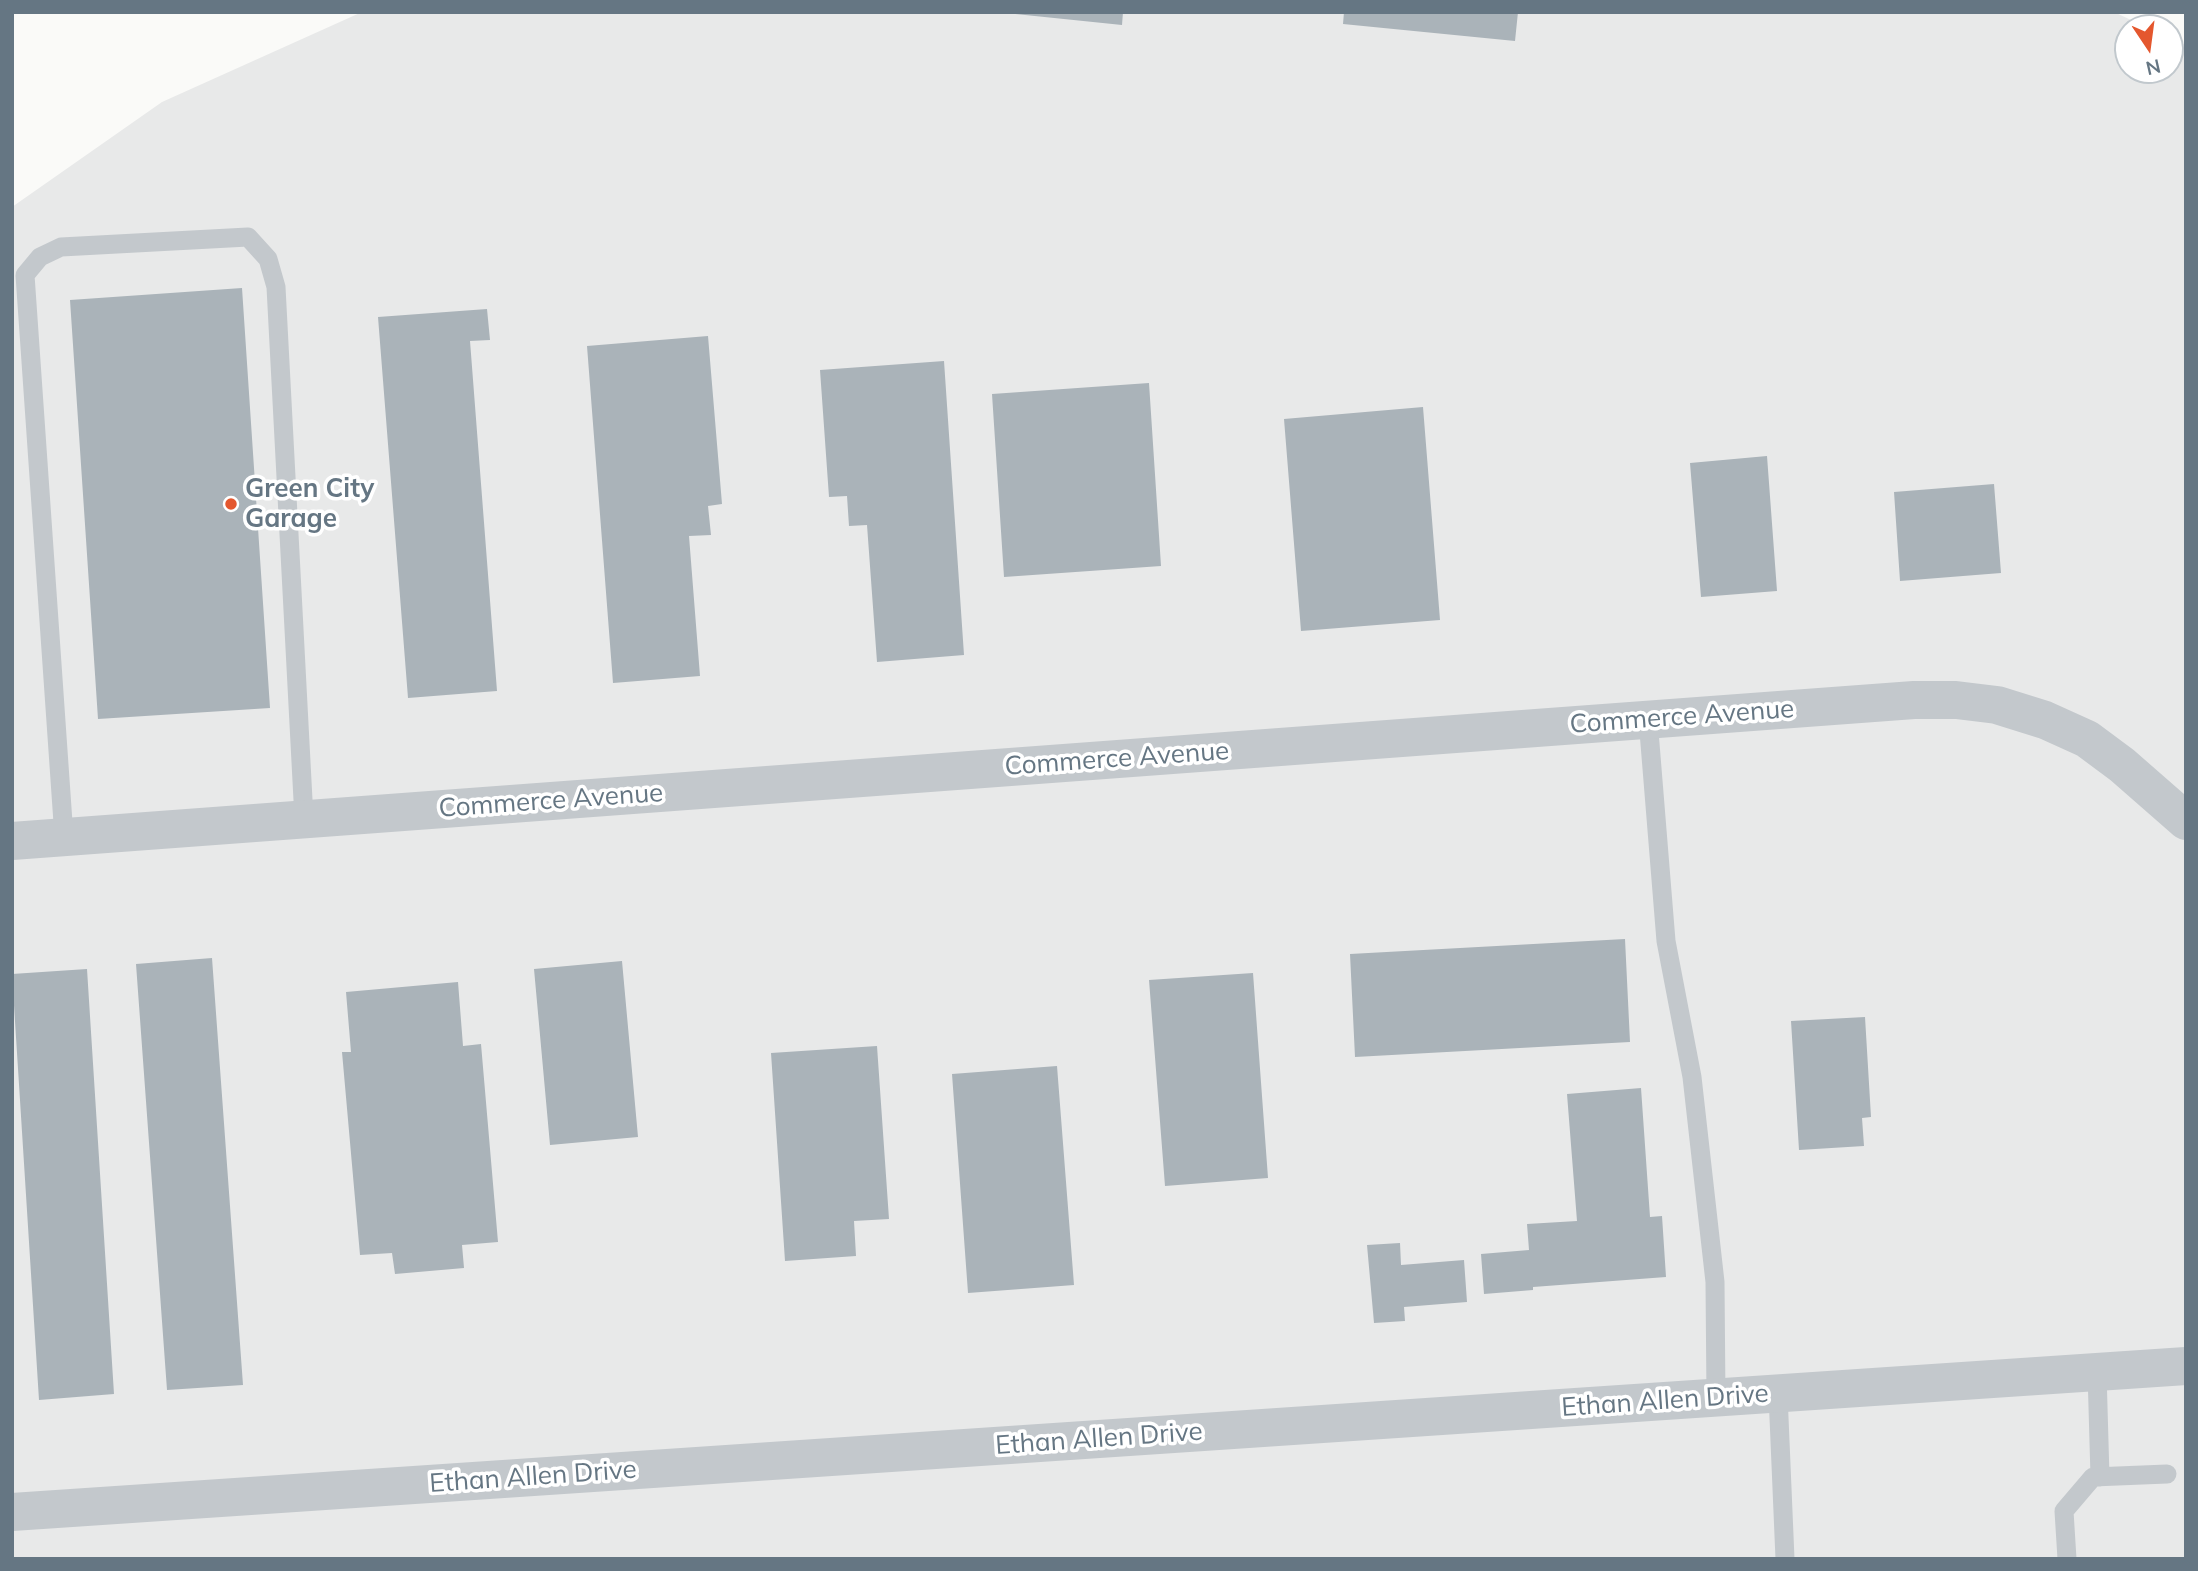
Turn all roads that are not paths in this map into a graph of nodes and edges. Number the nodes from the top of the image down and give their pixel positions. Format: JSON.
{"nodes":[{"id":1,"x":1648,"y":719,"type":"junction"},
{"id":2,"x":304,"y":819,"type":"junction"},
{"id":3,"x":2186,"y":821,"type":"edge"},
{"id":4,"x":64,"y":837,"type":"junction"},
{"id":5,"x":12,"y":841,"type":"edge"},
{"id":6,"x":2186,"y":1366,"type":"edge"},
{"id":7,"x":2097,"y":1372,"type":"junction"},
{"id":8,"x":1778,"y":1394,"type":"junction"},
{"id":9,"x":1716,"y":1398,"type":"junction"},
{"id":10,"x":2167,"y":1474,"type":"dead end"},
{"id":11,"x":2100,"y":1477,"type":"junction"},
{"id":12,"x":12,"y":1512,"type":"edge"},
{"id":13,"x":1785,"y":1559,"type":"edge"},
{"id":14,"x":2067,"y":1559,"type":"edge"}],
"edges":[{"from":1,"to":2,"type":"street","name":"Commerce Avenue"},
{"from":1,"to":3,"type":"street","name":"Commerce Avenue"},
{"from":1,"to":9,"type":"lane"},
{"from":2,"to":4,"type":"street","name":"Commerce Avenue"},
{"from":2,"to":4,"type":"lane"},
{"from":4,"to":5,"type":"street","name":"Commerce Avenue"},
{"from":6,"to":7,"type":"street","name":"Ethan Allen Drive"},
{"from":7,"to":8,"type":"street","name":"Ethan Allen Drive"},
{"from":7,"to":11,"type":"lane"},
{"from":8,"to":9,"type":"street","name":"Ethan Allen Drive"},
{"from":8,"to":13,"type":"lane"},
{"from":9,"to":12,"type":"street","name":"Ethan Allen Drive"},
{"from":10,"to":11,"type":"lane"},
{"from":11,"to":14,"type":"lane"}]}
